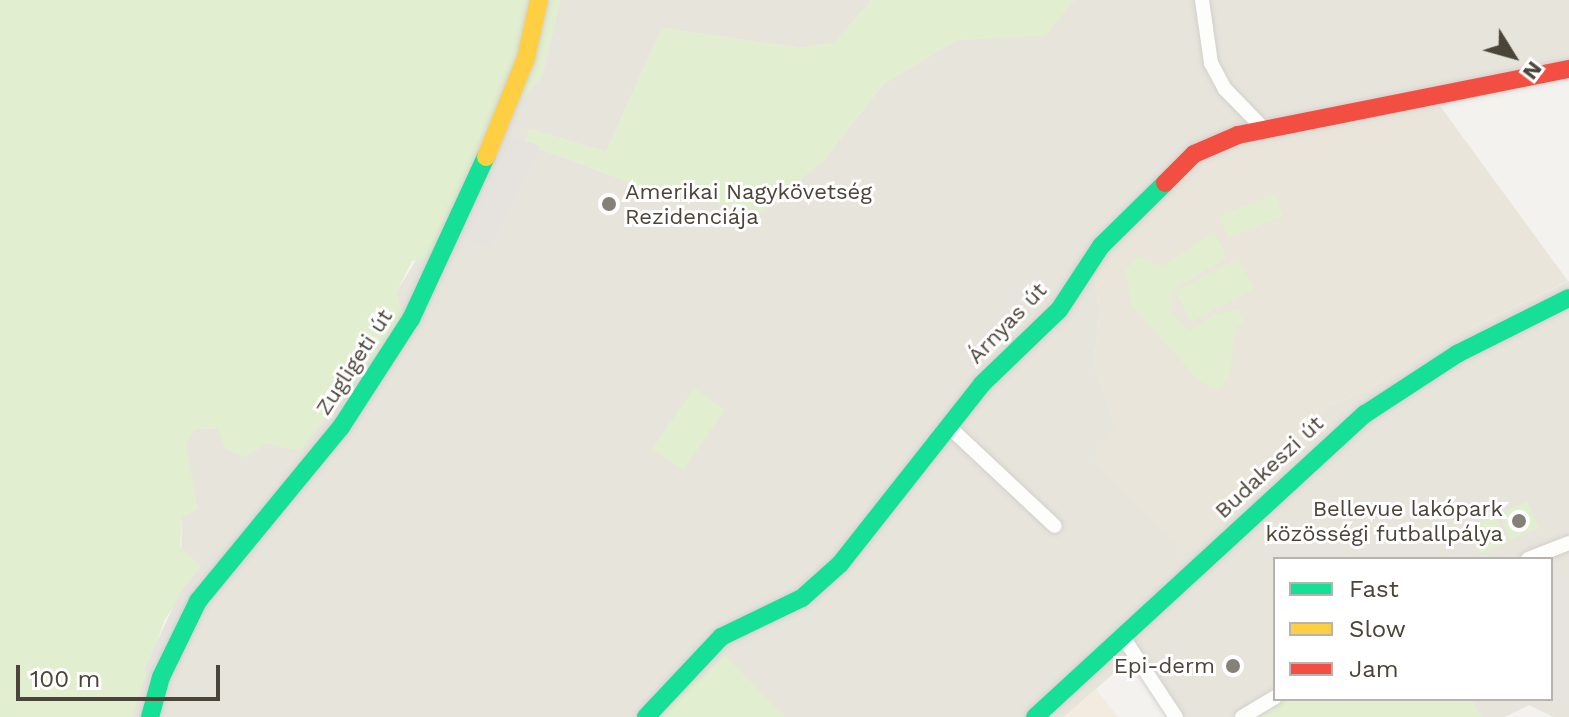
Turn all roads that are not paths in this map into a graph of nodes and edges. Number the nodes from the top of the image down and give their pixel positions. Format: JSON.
{"nodes":[{"id":1,"x":539,"y":0,"type":"edge"},
{"id":2,"x":1202,"y":0,"type":"edge"},
{"id":3,"x":1569,"y":69,"type":"edge"},
{"id":4,"x":1264,"y":129,"type":"junction"},
{"id":5,"x":1569,"y":298,"type":"edge"},
{"id":6,"x":948,"y":426,"type":"junction"},
{"id":7,"x":1055,"y":526,"type":"dead end"},
{"id":8,"x":1569,"y":543,"type":"edge"},
{"id":9,"x":1533,"y":557,"type":"edge"},
{"id":10,"x":1123,"y":637,"type":"junction"},
{"id":11,"x":1273,"y":698,"type":"edge"},
{"id":12,"x":150,"y":717,"type":"edge"},
{"id":13,"x":646,"y":717,"type":"edge"},
{"id":14,"x":1035,"y":717,"type":"edge"},
{"id":15,"x":1176,"y":717,"type":"edge"},
{"id":16,"x":1242,"y":717,"type":"edge"}],
"edges":[{"from":1,"to":12,"type":"street","name":"Zugligeti út"},
{"from":2,"to":4,"type":"street"},
{"from":3,"to":4,"type":"street","name":"Árnyas út"},
{"from":4,"to":6,"type":"street","name":"Árnyas út"},
{"from":5,"to":10,"type":"street","name":"Budakeszi út"},
{"from":6,"to":7,"type":"street"},
{"from":6,"to":13,"type":"street","name":"Árnyas út"},
{"from":8,"to":9,"type":"street"},
{"from":10,"to":14,"type":"street","name":"Budakeszi út"},
{"from":10,"to":15,"type":"street"},
{"from":11,"to":16,"type":"street"}]}
